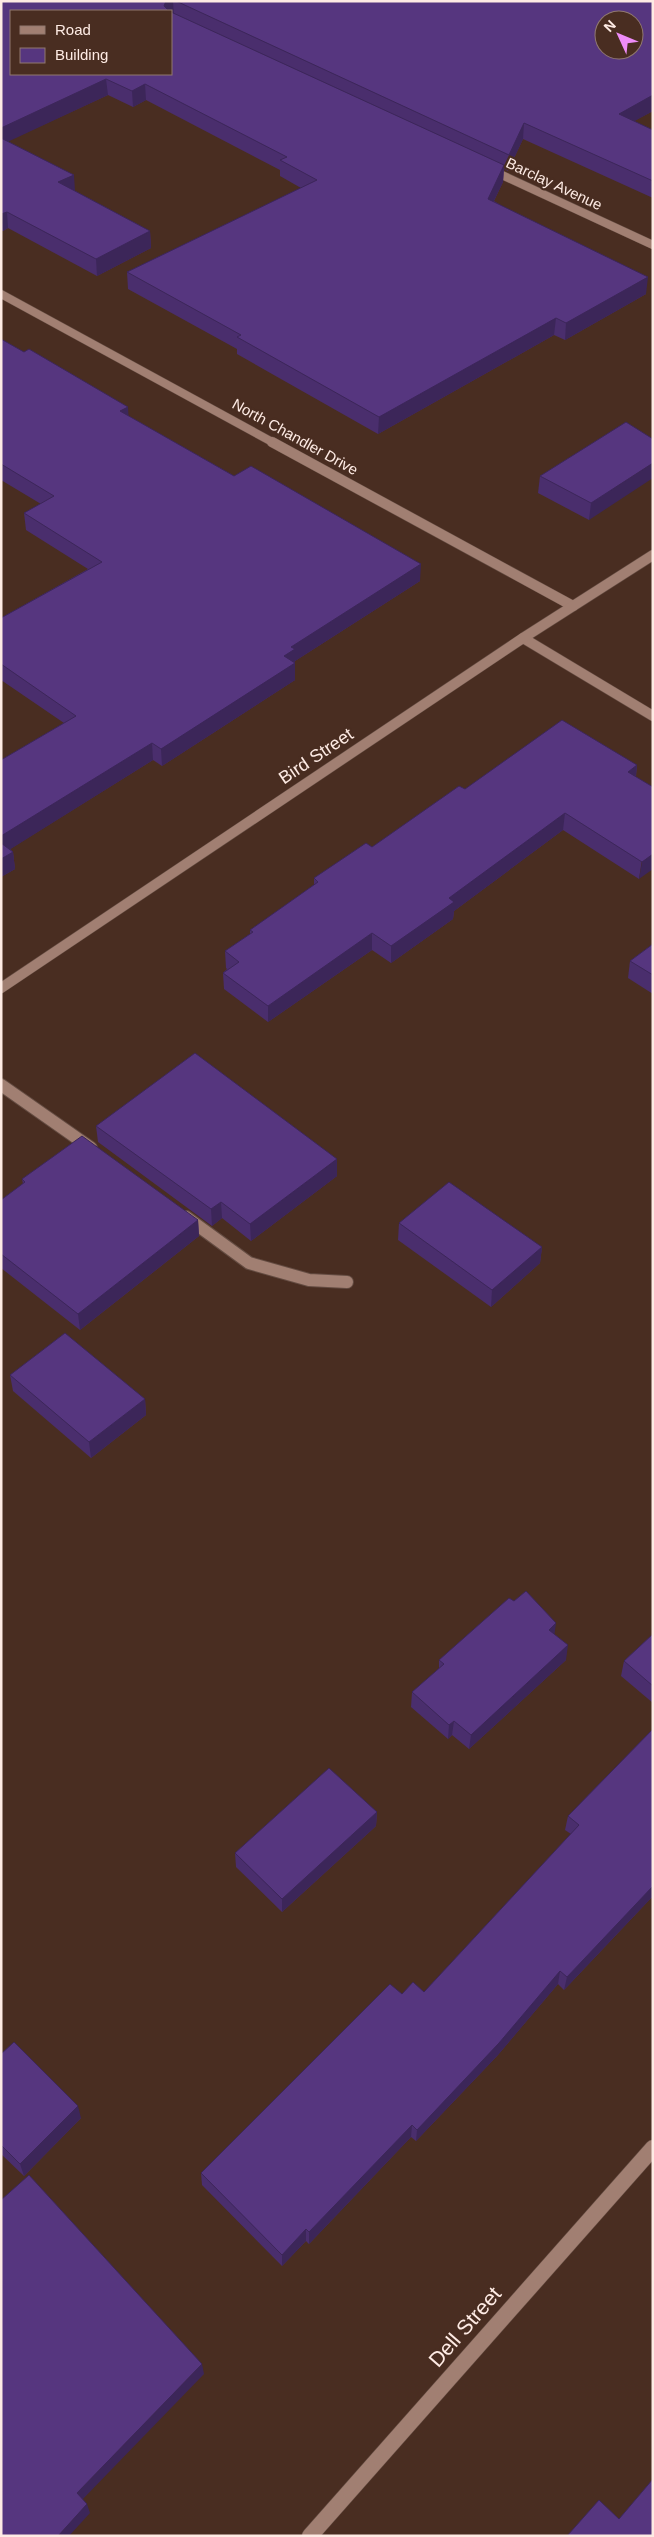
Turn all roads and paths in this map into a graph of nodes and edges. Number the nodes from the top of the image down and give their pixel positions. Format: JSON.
{"nodes":[{"id":1,"x":483,"y":166,"type":"edge"},
{"id":2,"x":653,"y":245,"type":"edge"},
{"id":3,"x":1,"y":294,"type":"edge"},
{"id":4,"x":653,"y":555,"type":"edge"},
{"id":5,"x":574,"y":606,"type":"junction"},
{"id":6,"x":523,"y":638,"type":"junction"},
{"id":7,"x":653,"y":716,"type":"edge"},
{"id":8,"x":1,"y":988,"type":"edge"},
{"id":9,"x":1,"y":1084,"type":"edge"},
{"id":10,"x":103,"y":1156,"type":"edge"},
{"id":11,"x":180,"y":1212,"type":"edge"},
{"id":12,"x":347,"y":1282,"type":"dead end"},
{"id":13,"x":653,"y":2148,"type":"edge"},
{"id":14,"x":310,"y":2536,"type":"edge"}],
"edges":[{"from":1,"to":2,"type":"street","name":"Barclay Avenue"},
{"from":3,"to":5,"type":"street","name":"North Chandler Drive"},
{"from":4,"to":5,"type":"street","name":"Bird Street"},
{"from":5,"to":6,"type":"street","name":"Bird Street"},
{"from":6,"to":7,"type":"street"},
{"from":6,"to":8,"type":"street","name":"Bird Street"},
{"from":9,"to":10,"type":"street"},
{"from":11,"to":12,"type":"street"},
{"from":13,"to":14,"type":"street","name":"Dell Street"}]}
